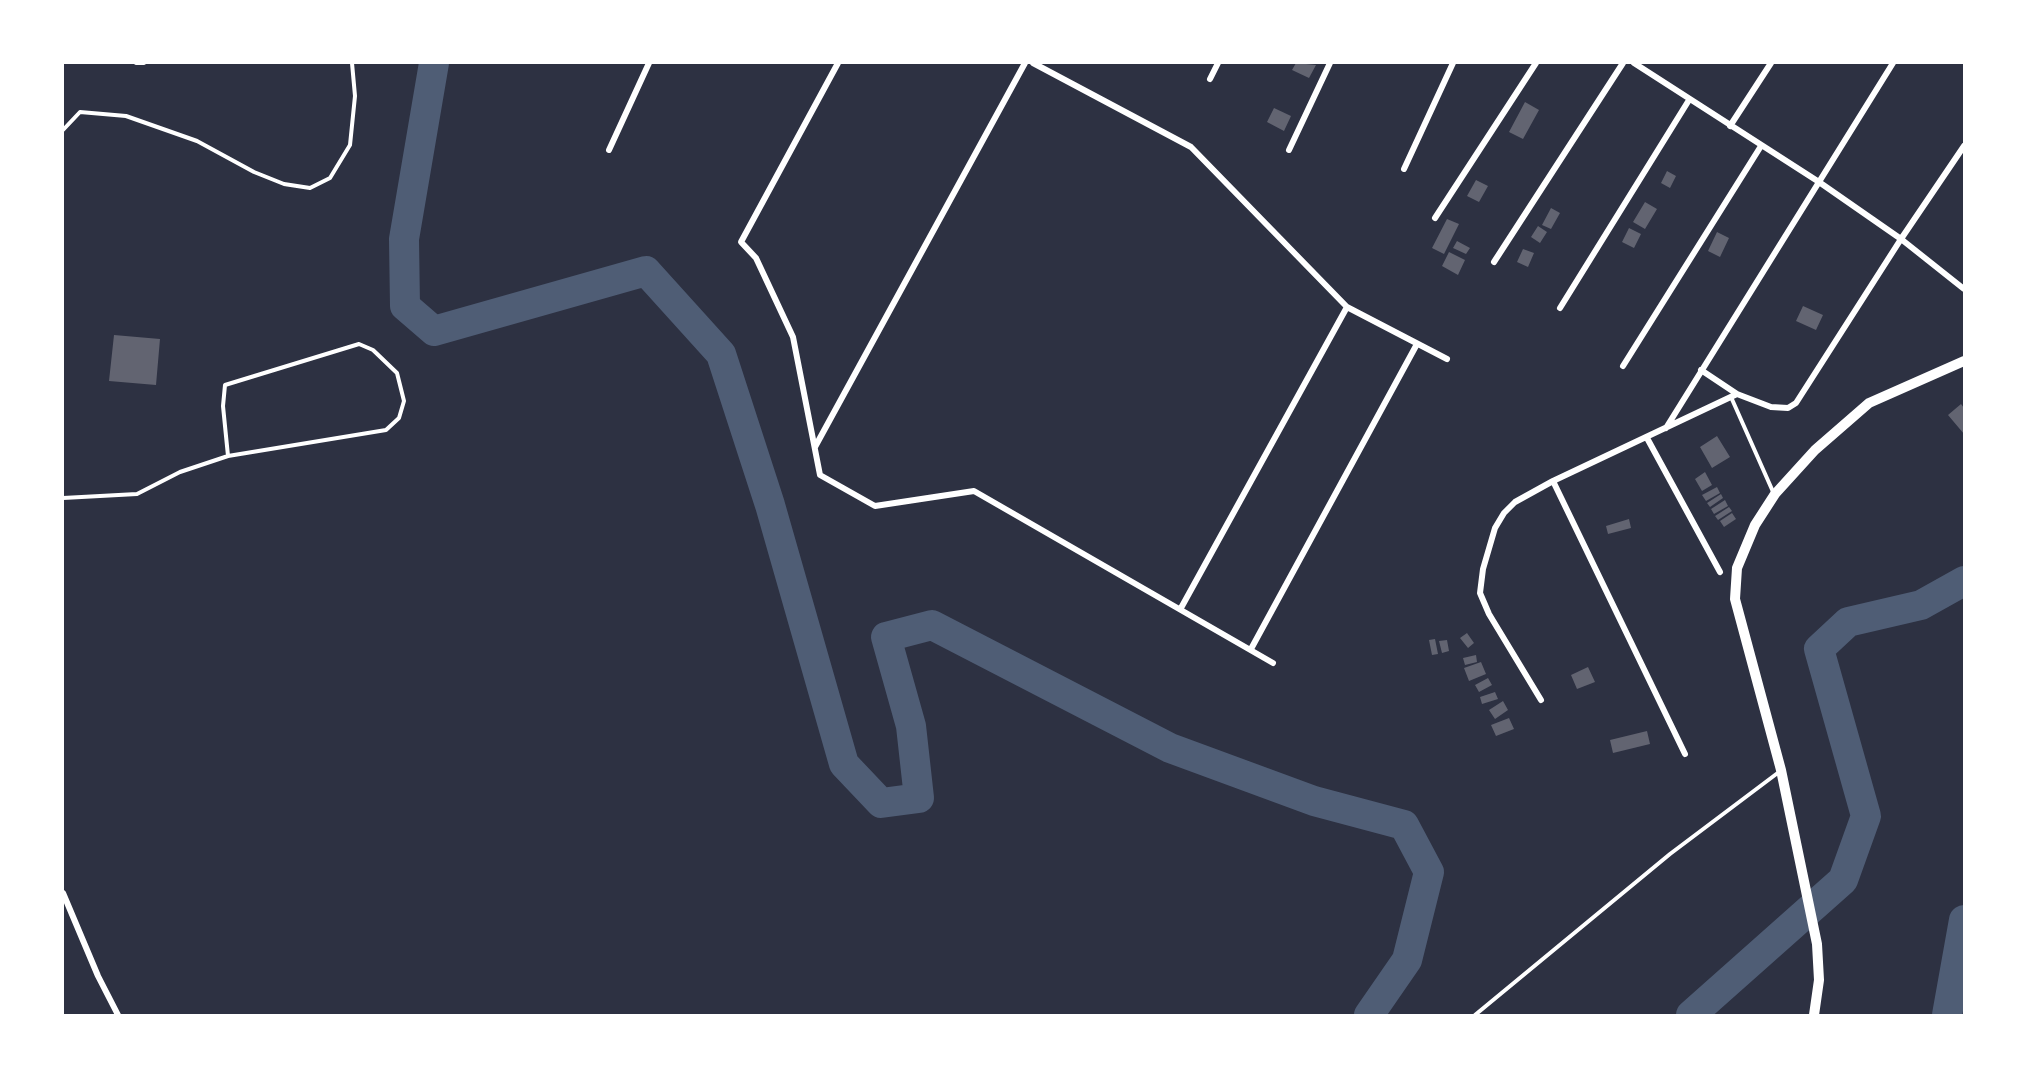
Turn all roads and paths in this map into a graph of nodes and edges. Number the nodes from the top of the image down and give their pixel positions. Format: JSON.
{"nodes":[{"id":1,"x":136,"y":63,"type":"edge"},
{"id":2,"x":144,"y":63,"type":"edge"},
{"id":3,"x":352,"y":63,"type":"edge"},
{"id":4,"x":649,"y":63,"type":"edge"},
{"id":5,"x":838,"y":63,"type":"edge"},
{"id":6,"x":1025,"y":63,"type":"edge"},
{"id":7,"x":1033,"y":63,"type":"edge"},
{"id":8,"x":1218,"y":63,"type":"edge"},
{"id":9,"x":1330,"y":63,"type":"edge"},
{"id":10,"x":1453,"y":63,"type":"edge"},
{"id":11,"x":1536,"y":63,"type":"edge"},
{"id":12,"x":1623,"y":63,"type":"edge"},
{"id":13,"x":1634,"y":63,"type":"edge"},
{"id":14,"x":1772,"y":63,"type":"edge"},
{"id":15,"x":1893,"y":63,"type":"edge"},
{"id":16,"x":1642,"y":65,"type":"edge"},
{"id":17,"x":1210,"y":79,"type":"dead end"},
{"id":18,"x":1689,"y":100,"type":"junction"},
{"id":19,"x":1730,"y":126,"type":"junction"},
{"id":20,"x":63,"y":130,"type":"edge"},
{"id":21,"x":1761,"y":146,"type":"junction"},
{"id":22,"x":1964,"y":146,"type":"edge"},
{"id":23,"x":609,"y":150,"type":"dead end"},
{"id":24,"x":1289,"y":150,"type":"dead end"},
{"id":25,"x":1404,"y":169,"type":"dead end"},
{"id":26,"x":1820,"y":182,"type":"junction"},
{"id":27,"x":1435,"y":218,"type":"dead end"},
{"id":28,"x":1900,"y":239,"type":"junction"},
{"id":29,"x":1494,"y":262,"type":"dead end"},
{"id":30,"x":1964,"y":289,"type":"edge"},
{"id":31,"x":1347,"y":307,"type":"junction"},
{"id":32,"x":1560,"y":308,"type":"dead end"},
{"id":33,"x":1417,"y":344,"type":"junction"},
{"id":34,"x":1447,"y":359,"type":"dead end"},
{"id":35,"x":1964,"y":361,"type":"edge"},
{"id":36,"x":1623,"y":366,"type":"dead end"},
{"id":37,"x":1701,"y":370,"type":"junction"},
{"id":38,"x":1734,"y":395,"type":"junction"},
{"id":39,"x":1666,"y":429,"type":"junction"},
{"id":40,"x":1647,"y":438,"type":"junction"},
{"id":41,"x":815,"y":448,"type":"junction"},
{"id":42,"x":228,"y":456,"type":"junction"},
{"id":43,"x":1553,"y":481,"type":"junction"},
{"id":44,"x":1774,"y":494,"type":"junction"},
{"id":45,"x":63,"y":498,"type":"edge"},
{"id":46,"x":1720,"y":572,"type":"dead end"},
{"id":47,"x":1181,"y":608,"type":"junction"},
{"id":48,"x":1251,"y":649,"type":"junction"},
{"id":49,"x":1273,"y":663,"type":"dead end"},
{"id":50,"x":1541,"y":700,"type":"dead end"},
{"id":51,"x":1685,"y":754,"type":"dead end"},
{"id":52,"x":1781,"y":770,"type":"junction"},
{"id":53,"x":63,"y":893,"type":"edge"},
{"id":54,"x":118,"y":1015,"type":"edge"},
{"id":55,"x":1475,"y":1015,"type":"edge"},
{"id":56,"x":1815,"y":1015,"type":"edge"}],
"edges":[{"from":1,"to":2,"type":"lane"},
{"from":3,"to":20,"type":"lane"},
{"from":4,"to":23,"type":"street"},
{"from":5,"to":41,"type":"street"},
{"from":6,"to":41,"type":"street"},
{"from":7,"to":31,"type":"street"},
{"from":8,"to":17,"type":"street"},
{"from":9,"to":24,"type":"street"},
{"from":10,"to":25,"type":"street"},
{"from":11,"to":27,"type":"street"},
{"from":12,"to":29,"type":"street"},
{"from":13,"to":16,"type":"street"},
{"from":14,"to":19,"type":"street"},
{"from":15,"to":26,"type":"street"},
{"from":16,"to":18,"type":"street"},
{"from":18,"to":19,"type":"street"},
{"from":18,"to":32,"type":"street"},
{"from":19,"to":21,"type":"street"},
{"from":21,"to":26,"type":"street"},
{"from":21,"to":36,"type":"street"},
{"from":22,"to":28,"type":"street"},
{"from":26,"to":28,"type":"street"},
{"from":26,"to":37,"type":"street"},
{"from":28,"to":30,"type":"street"},
{"from":28,"to":38,"type":"street"},
{"from":31,"to":33,"type":"street"},
{"from":31,"to":47,"type":"street"},
{"from":33,"to":34,"type":"street"},
{"from":33,"to":48,"type":"street"},
{"from":35,"to":44,"type":"main road"},
{"from":37,"to":38,"type":"street"},
{"from":37,"to":39,"type":"street"},
{"from":38,"to":39,"type":"street"},
{"from":38,"to":44,"type":"lane"},
{"from":39,"to":40,"type":"street"},
{"from":40,"to":43,"type":"street"},
{"from":40,"to":46,"type":"street"},
{"from":41,"to":47,"type":"street"},
{"from":42,"to":42,"type":"lane"},
{"from":42,"to":45,"type":"lane"},
{"from":43,"to":50,"type":"street"},
{"from":43,"to":51,"type":"street"},
{"from":44,"to":52,"type":"main road"},
{"from":47,"to":48,"type":"street"},
{"from":48,"to":49,"type":"street"},
{"from":52,"to":55,"type":"lane"},
{"from":52,"to":56,"type":"main road"},
{"from":53,"to":54,"type":"street"}]}
